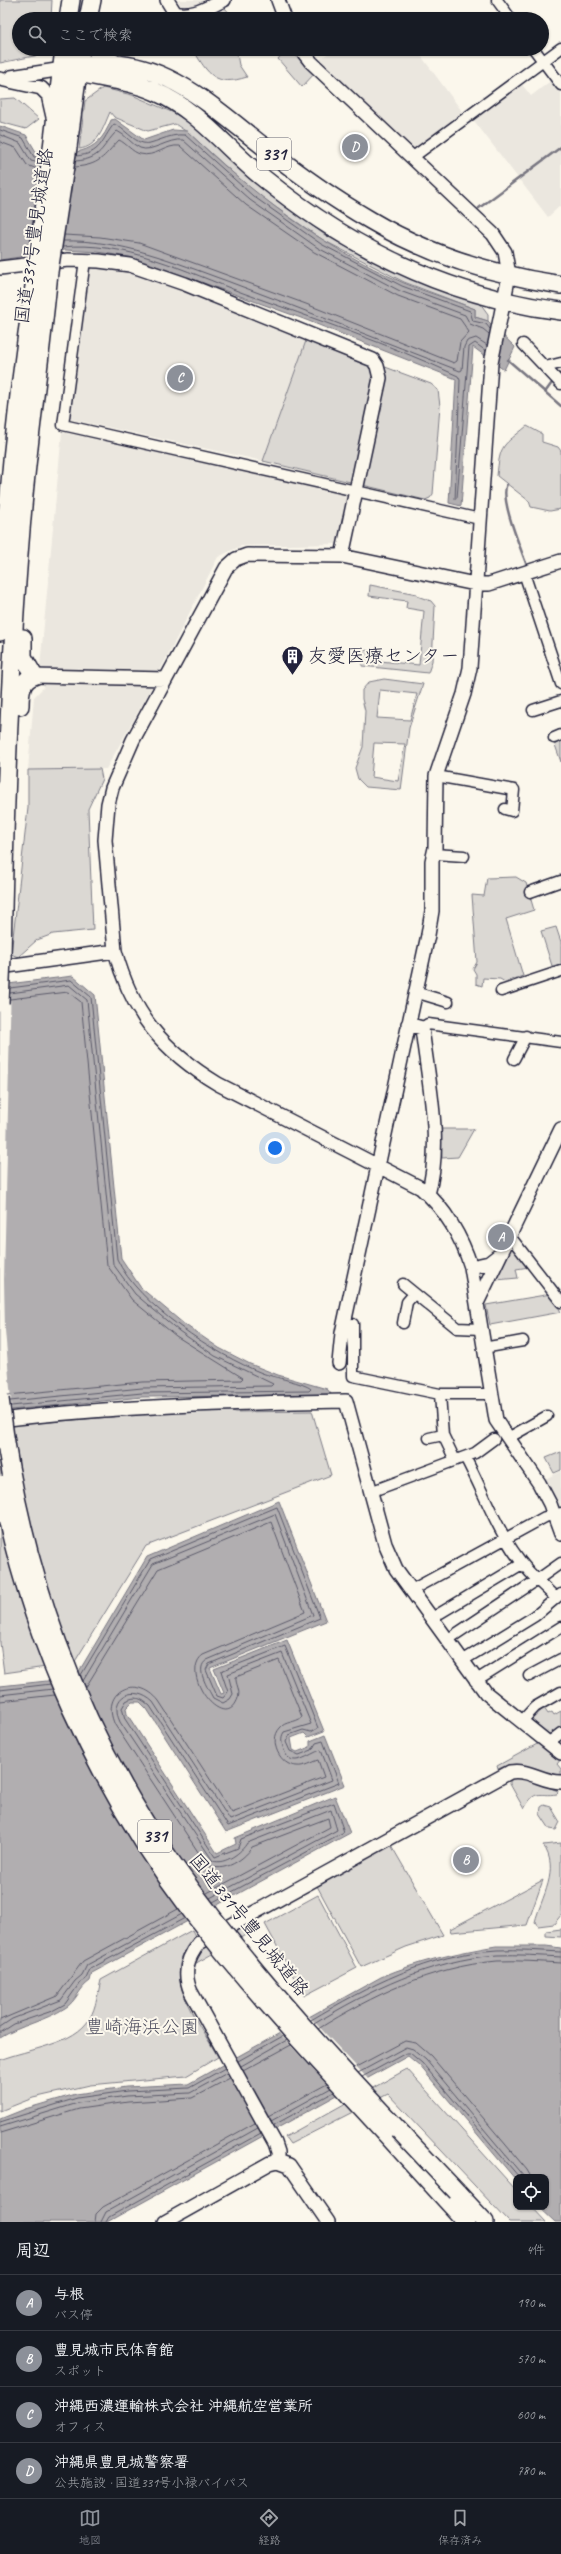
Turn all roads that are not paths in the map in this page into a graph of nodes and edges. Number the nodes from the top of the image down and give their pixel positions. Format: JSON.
{"nodes":[{"id":1,"x":71,"y":0,"type":"edge"},
{"id":2,"x":167,"y":0,"type":"edge"},
{"id":3,"x":224,"y":0,"type":"edge"},
{"id":4,"x":278,"y":0,"type":"edge"},
{"id":5,"x":497,"y":0,"type":"edge"},
{"id":6,"x":69,"y":12,"type":"edge"},
{"id":7,"x":174,"y":12,"type":"edge"},
{"id":8,"x":199,"y":12,"type":"edge"},
{"id":9,"x":282,"y":12,"type":"edge"},
{"id":10,"x":506,"y":12,"type":"edge"},
{"id":11,"x":561,"y":48,"type":"edge"},
{"id":12,"x":102,"y":56,"type":"edge"},
{"id":13,"x":306,"y":56,"type":"edge"},
{"id":14,"x":539,"y":56,"type":"edge"},
{"id":15,"x":543,"y":61,"type":"junction"},
{"id":16,"x":75,"y":64,"type":"edge"},
{"id":17,"x":116,"y":64,"type":"junction"},
{"id":18,"x":0,"y":79,"type":"edge"},
{"id":19,"x":561,"y":85,"type":"edge"},
{"id":20,"x":55,"y":126,"type":"junction"},
{"id":21,"x":60,"y":147,"type":"junction"},
{"id":22,"x":413,"y":157,"type":"junction"},
{"id":23,"x":85,"y":260,"type":"junction"},
{"id":24,"x":0,"y":268,"type":"edge"},
{"id":25,"x":43,"y":272,"type":"junction"},
{"id":26,"x":509,"y":275,"type":"junction"},
{"id":27,"x":561,"y":285,"type":"edge"},
{"id":28,"x":505,"y":300,"type":"junction"},
{"id":29,"x":561,"y":311,"type":"edge"},
{"id":30,"x":44,"y":319,"type":"junction"},
{"id":31,"x":523,"y":344,"type":"dead end"},
{"id":32,"x":561,"y":363,"type":"edge"},
{"id":33,"x":547,"y":370,"type":"junction"},
{"id":34,"x":560,"y":383,"type":"edge"},
{"id":35,"x":355,"y":491,"type":"junction"},
{"id":36,"x":8,"y":504,"type":"junction"},
{"id":37,"x":480,"y":519,"type":"junction"},
{"id":38,"x":0,"y":541,"type":"edge"},
{"id":39,"x":342,"y":556,"type":"junction"},
{"id":40,"x":561,"y":561,"type":"edge"},
{"id":41,"x":524,"y":573,"type":"junction"},
{"id":42,"x":475,"y":584,"type":"junction"},
{"id":43,"x":0,"y":632,"type":"edge"},
{"id":44,"x":34,"y":676,"type":"junction"},
{"id":45,"x":166,"y":679,"type":"junction"},
{"id":46,"x":561,"y":684,"type":"edge"},
{"id":47,"x":561,"y":701,"type":"edge"},
{"id":48,"x":533,"y":710,"type":"dead end"},
{"id":49,"x":436,"y":776,"type":"junction"},
{"id":50,"x":505,"y":809,"type":"dead end"},
{"id":51,"x":7,"y":834,"type":"junction"},
{"id":52,"x":434,"y":854,"type":"junction"},
{"id":53,"x":464,"y":856,"type":"dead end"},
{"id":54,"x":561,"y":881,"type":"edge"},
{"id":55,"x":530,"y":892,"type":"dead end"},
{"id":56,"x":115,"y":951,"type":"junction"},
{"id":57,"x":1,"y":962,"type":"edge"},
{"id":58,"x":561,"y":971,"type":"edge"},
{"id":59,"x":501,"y":991,"type":"dead end"},
{"id":60,"x":415,"y":992,"type":"junction"},
{"id":61,"x":448,"y":1002,"type":"dead end"},
{"id":62,"x":0,"y":1003,"type":"edge"},
{"id":63,"x":408,"y":1024,"type":"junction"},
{"id":64,"x":422,"y":1028,"type":"junction"},
{"id":65,"x":526,"y":1036,"type":"junction"},
{"id":66,"x":561,"y":1042,"type":"edge"},
{"id":67,"x":514,"y":1058,"type":"dead end"},
{"id":68,"x":560,"y":1132,"type":"edge"},
{"id":69,"x":378,"y":1165,"type":"junction"},
{"id":70,"x":428,"y":1194,"type":"junction"},
{"id":71,"x":508,"y":1234,"type":"junction"},
{"id":72,"x":498,"y":1256,"type":"junction"},
{"id":73,"x":471,"y":1267,"type":"junction"},
{"id":74,"x":403,"y":1284,"type":"dead end"},
{"id":75,"x":414,"y":1294,"type":"junction"},
{"id":76,"x":478,"y":1301,"type":"junction"},
{"id":77,"x":561,"y":1302,"type":"edge"},
{"id":78,"x":403,"y":1323,"type":"dead end"},
{"id":79,"x":353,"y":1324,"type":"dead end"},
{"id":80,"x":481,"y":1329,"type":"junction"},
{"id":81,"x":524,"y":1341,"type":"dead end"},
{"id":82,"x":483,"y":1348,"type":"junction"},
{"id":83,"x":339,"y":1363,"type":"dead end"},
{"id":84,"x":440,"y":1394,"type":"junction"},
{"id":85,"x":490,"y":1394,"type":"junction"},
{"id":86,"x":0,"y":1399,"type":"edge"},
{"id":87,"x":547,"y":1416,"type":"dead end"},
{"id":88,"x":0,"y":1420,"type":"edge"},
{"id":89,"x":442,"y":1435,"type":"junction"},
{"id":90,"x":429,"y":1438,"type":"dead end"},
{"id":91,"x":508,"y":1438,"type":"junction"},
{"id":92,"x":494,"y":1439,"type":"dead end"},
{"id":93,"x":460,"y":1459,"type":"junction"},
{"id":94,"x":0,"y":1484,"type":"edge"},
{"id":95,"x":370,"y":1492,"type":"junction"},
{"id":96,"x":558,"y":1514,"type":"edge"},
{"id":97,"x":561,"y":1534,"type":"edge"},
{"id":98,"x":504,"y":1540,"type":"junction"},
{"id":99,"x":561,"y":1563,"type":"edge"},
{"id":100,"x":522,"y":1564,"type":"junction"},
{"id":101,"x":537,"y":1580,"type":"junction"},
{"id":102,"x":412,"y":1593,"type":"junction"},
{"id":103,"x":558,"y":1596,"type":"edge"},
{"id":104,"x":432,"y":1618,"type":"junction"},
{"id":105,"x":561,"y":1627,"type":"edge"},
{"id":106,"x":447,"y":1640,"type":"junction"},
{"id":107,"x":561,"y":1659,"type":"edge"},
{"id":108,"x":462,"y":1661,"type":"junction"},
{"id":109,"x":529,"y":1676,"type":"dead end"},
{"id":110,"x":475,"y":1681,"type":"junction"},
{"id":111,"x":561,"y":1692,"type":"edge"},
{"id":112,"x":521,"y":1722,"type":"junction"},
{"id":113,"x":561,"y":1733,"type":"edge"},
{"id":114,"x":548,"y":1743,"type":"junction"},
{"id":115,"x":561,"y":1753,"type":"edge"},
{"id":116,"x":561,"y":1782,"type":"edge"},
{"id":117,"x":278,"y":2161,"type":"junction"},
{"id":118,"x":165,"y":2222,"type":"edge"},
{"id":119,"x":328,"y":2222,"type":"edge"},
{"id":120,"x":466,"y":2222,"type":"edge"},
{"id":121,"x":485,"y":2222,"type":"edge"}],
"edges":[{"from":1,"to":6,"type":"highway"},
{"from":2,"to":7,"type":"street"},
{"from":3,"to":8,"type":"street"},
{"from":4,"to":9,"type":"street"},
{"from":5,"to":10,"type":"street"},
{"from":11,"to":15,"type":"street"},
{"from":12,"to":17,"type":"highway"},
{"from":13,"to":22,"type":"street"},
{"from":14,"to":15,"type":"street"},
{"from":15,"to":19,"type":"street"},
{"from":15,"to":22,"type":"street"},
{"from":16,"to":17,"type":"highway","number":"331"},
{"from":16,"to":18,"type":"street"},
{"from":16,"to":20,"type":"highway","name":"国道331号豊見城道路"},
{"from":16,"to":21,"type":"highway","name":"国道331号豊見城道路"},
{"from":16,"to":28,"type":"highway","number":"331"},
{"from":17,"to":26,"type":"highway","number":"331"},
{"from":18,"to":20,"type":"street"},
{"from":20,"to":21,"type":"highway","name":"国道331号豊見城道路"},
{"from":21,"to":25,"type":"highway","name":"国道331号豊見城道路","bridge":true},
{"from":22,"to":26,"type":"street"},
{"from":23,"to":24,"type":"street"},
{"from":23,"to":35,"type":"street"},
{"from":23,"to":35,"type":"street"},
{"from":25,"to":30,"type":"highway","name":"国道331号豊見城道路"},
{"from":25,"to":36,"type":"highway","name":"国道331号豊見城道路"},
{"from":26,"to":27,"type":"highway","number":"331"},
{"from":26,"to":28,"type":"street"},
{"from":28,"to":29,"type":"highway","number":"331"},
{"from":28,"to":37,"type":"street"},
{"from":30,"to":44,"type":"highway"},
{"from":30,"to":51,"type":"highway","name":"国道331号豊見城道路"},
{"from":31,"to":33,"type":"street"},
{"from":32,"to":33,"type":"street"},
{"from":33,"to":34,"type":"street"},
{"from":35,"to":37,"type":"street"},
{"from":35,"to":39,"type":"street"},
{"from":36,"to":38,"type":"highway"},
{"from":36,"to":43,"type":"highway","name":"国道331号豊見城道路"},
{"from":37,"to":42,"type":"street"},
{"from":39,"to":42,"type":"street"},
{"from":39,"to":45,"type":"street"},
{"from":40,"to":41,"type":"street"},
{"from":41,"to":42,"type":"street"},
{"from":41,"to":46,"type":"street"},
{"from":42,"to":49,"type":"street"},
{"from":44,"to":45,"type":"street"},
{"from":44,"to":51,"type":"highway"},
{"from":45,"to":56,"type":"street"},
{"from":47,"to":48,"type":"street"},
{"from":49,"to":50,"type":"street"},
{"from":49,"to":52,"type":"street"},
{"from":51,"to":57,"type":"highway","name":"国道331号豊見城道路"},
{"from":52,"to":53,"type":"street"},
{"from":52,"to":60,"type":"street"},
{"from":54,"to":55,"type":"street"},
{"from":56,"to":57,"type":"street"},
{"from":56,"to":69,"type":"street"},
{"from":57,"to":62,"type":"highway","name":"国道331号豊見城道路","bridge":true},
{"from":58,"to":59,"type":"street"},
{"from":60,"to":61,"type":"street"},
{"from":60,"to":63,"type":"street"},
{"from":63,"to":64,"type":"street"},
{"from":63,"to":69,"type":"street"},
{"from":64,"to":65,"type":"street"},
{"from":64,"to":70,"type":"street"},
{"from":65,"to":66,"type":"street"},
{"from":65,"to":67,"type":"street"},
{"from":68,"to":71,"type":"street"},
{"from":69,"to":70,"type":"street"},
{"from":69,"to":83,"type":"street"},
{"from":70,"to":73,"type":"street"},
{"from":71,"to":72,"type":"street"},
{"from":71,"to":77,"type":"street"},
{"from":72,"to":73,"type":"street"},
{"from":72,"to":76,"type":"street"},
{"from":73,"to":76,"type":"street"},
{"from":74,"to":75,"type":"street"},
{"from":75,"to":78,"type":"street"},
{"from":75,"to":80,"type":"street"},
{"from":76,"to":80,"type":"street"},
{"from":79,"to":84,"type":"street"},
{"from":80,"to":82,"type":"street"},
{"from":81,"to":82,"type":"street"},
{"from":82,"to":85,"type":"street"},
{"from":84,"to":85,"type":"street"},
{"from":84,"to":89,"type":"street"},
{"from":85,"to":91,"type":"street"},
{"from":86,"to":121,"type":"highway","name":"国道331号豊見城道路","number":"331","bridge":true},
{"from":87,"to":91,"type":"street"},
{"from":88,"to":95,"type":"street"},
{"from":89,"to":90,"type":"street"},
{"from":89,"to":93,"type":"street"},
{"from":91,"to":96,"type":"street"},
{"from":92,"to":93,"type":"street"},
{"from":93,"to":95,"type":"street"},
{"from":93,"to":98,"type":"street"},
{"from":94,"to":120,"type":"highway","name":"国道331号豊見城道路","number":"331","bridge":true},
{"from":95,"to":102,"type":"street"},
{"from":96,"to":97,"type":"street"},
{"from":96,"to":98,"type":"street"},
{"from":98,"to":100,"type":"street"},
{"from":98,"to":102,"type":"street"},
{"from":99,"to":101,"type":"street"},
{"from":100,"to":101,"type":"street"},
{"from":100,"to":104,"type":"street"},
{"from":101,"to":103,"type":"street"},
{"from":101,"to":106,"type":"street"},
{"from":102,"to":104,"type":"street"},
{"from":103,"to":108,"type":"street"},
{"from":104,"to":106,"type":"street"},
{"from":105,"to":110,"type":"street"},
{"from":106,"to":108,"type":"street"},
{"from":107,"to":109,"type":"street"},
{"from":108,"to":110,"type":"street"},
{"from":110,"to":112,"type":"street"},
{"from":111,"to":112,"type":"street"},
{"from":112,"to":114,"type":"street"},
{"from":113,"to":114,"type":"street"},
{"from":114,"to":115,"type":"street"},
{"from":116,"to":117,"type":"street"},
{"from":117,"to":118,"type":"street"},
{"from":117,"to":119,"type":"street"}]}
